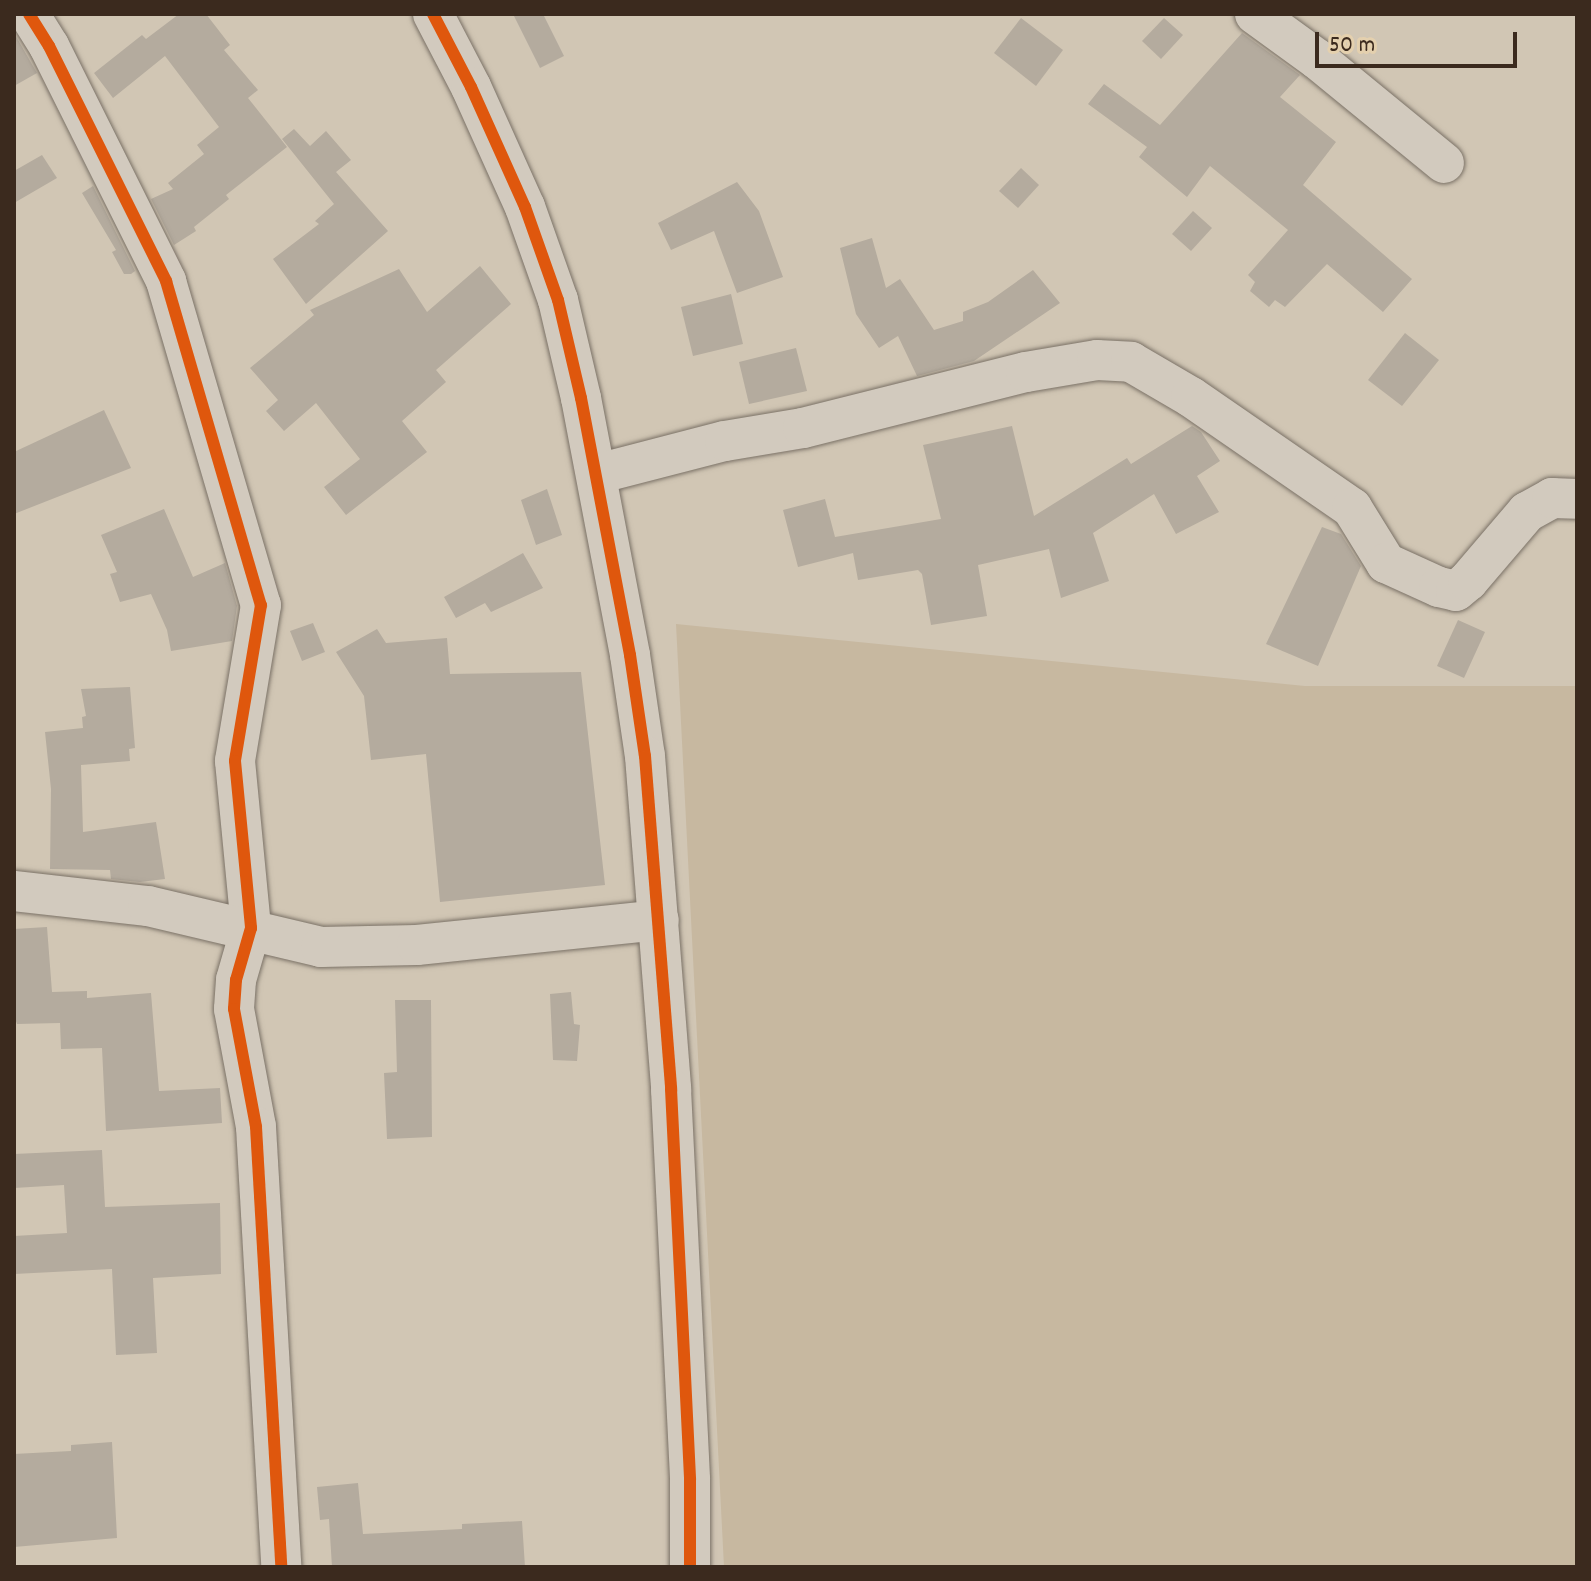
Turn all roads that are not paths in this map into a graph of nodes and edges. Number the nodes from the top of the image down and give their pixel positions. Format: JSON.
{"nodes":[{"id":1,"x":29,"y":14,"type":"edge"},
{"id":2,"x":433,"y":14,"type":"edge"},
{"id":3,"x":1255,"y":14,"type":"edge"},
{"id":4,"x":1444,"y":163,"type":"dead end"},
{"id":5,"x":597,"y":474,"type":"junction"},
{"id":6,"x":1577,"y":499,"type":"edge"},
{"id":7,"x":14,"y":891,"type":"edge"},
{"id":8,"x":659,"y":920,"type":"junction"},
{"id":9,"x":251,"y":928,"type":"junction"},
{"id":10,"x":281,"y":1567,"type":"edge"},
{"id":11,"x":690,"y":1567,"type":"edge"}],
"edges":[{"from":1,"to":9,"type":"street"},
{"from":2,"to":5,"type":"street"},
{"from":3,"to":4,"type":"street"},
{"from":5,"to":6,"type":"street"},
{"from":5,"to":8,"type":"street"},
{"from":7,"to":9,"type":"street"},
{"from":8,"to":9,"type":"street"},
{"from":8,"to":11,"type":"street"},
{"from":9,"to":10,"type":"street"}]}
